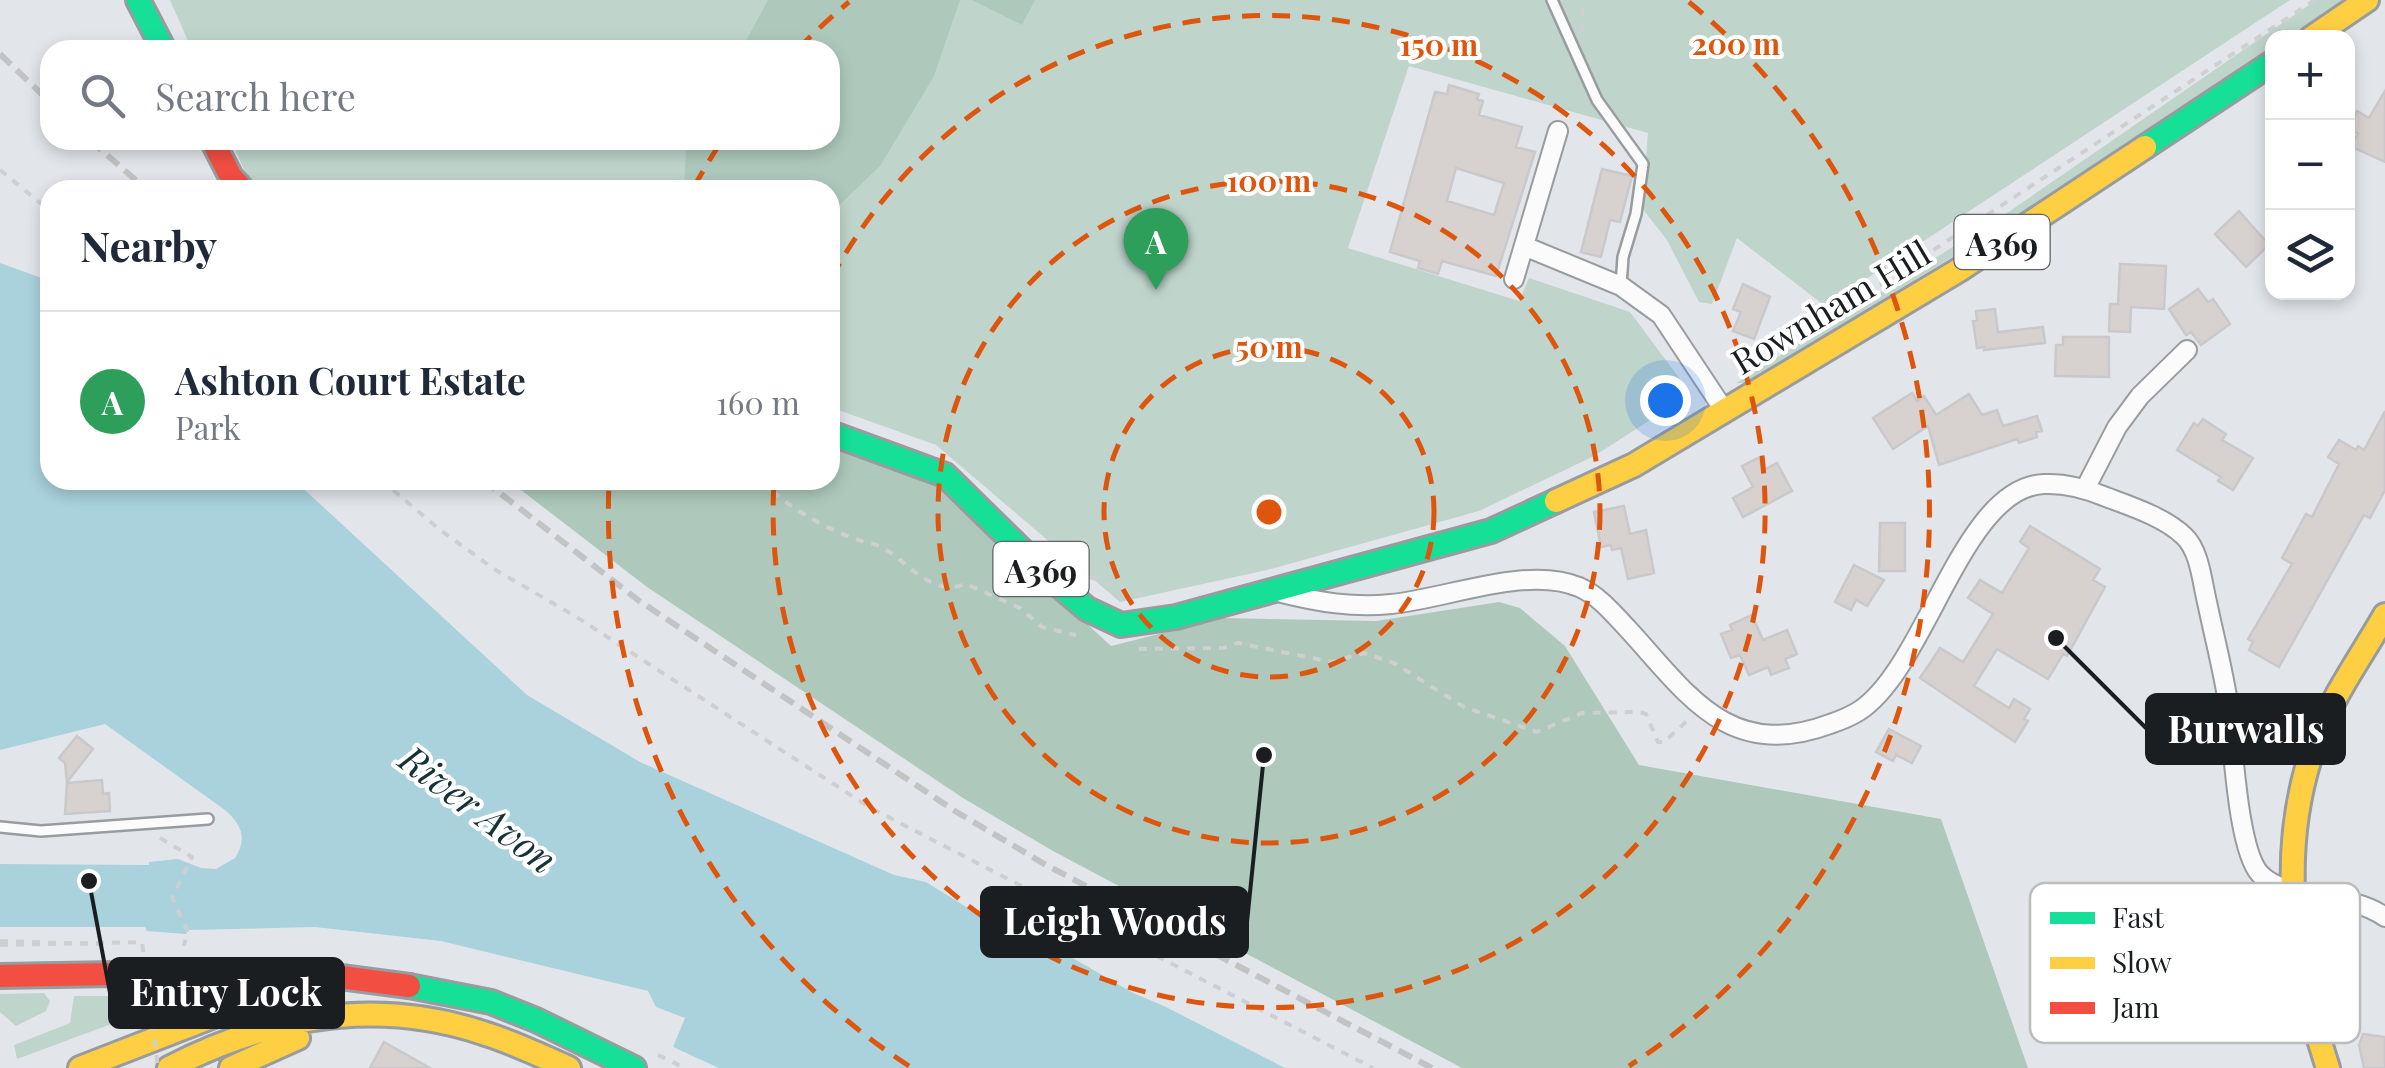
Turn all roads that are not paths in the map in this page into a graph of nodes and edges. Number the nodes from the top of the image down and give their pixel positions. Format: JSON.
{"nodes":[{"id":1,"x":138,"y":0,"type":"edge"},
{"id":2,"x":1552,"y":0,"type":"edge"},
{"id":3,"x":2367,"y":0,"type":"edge"},
{"id":4,"x":2323,"y":30,"type":"edge"},
{"id":5,"x":159,"y":40,"type":"edge"},
{"id":6,"x":2265,"y":68,"type":"edge"},
{"id":7,"x":1558,"y":130,"type":"dead end"},
{"id":8,"x":217,"y":150,"type":"edge"},
{"id":9,"x":234,"y":180,"type":"edge"},
{"id":10,"x":1524,"y":246,"type":"junction"},
{"id":11,"x":1514,"y":280,"type":"dead end"},
{"id":12,"x":1622,"y":286,"type":"junction"},
{"id":13,"x":2187,"y":350,"type":"dead end"},
{"id":14,"x":1724,"y":410,"type":"junction"},
{"id":15,"x":840,"y":436,"type":"edge"},
{"id":16,"x":2085,"y":489,"type":"junction"},
{"id":17,"x":1275,"y":592,"type":"junction"},
{"id":18,"x":2385,"y":614,"type":"edge"},
{"id":19,"x":208,"y":819,"type":"dead end"},
{"id":20,"x":0,"y":827,"type":"edge"},
{"id":21,"x":2274,"y":883,"type":"edge"},
{"id":22,"x":2294,"y":883,"type":"edge"},
{"id":23,"x":2360,"y":905,"type":"edge"},
{"id":24,"x":2385,"y":917,"type":"edge"},
{"id":25,"x":0,"y":976,"type":"edge"},
{"id":26,"x":396,"y":983,"type":"junction"},
{"id":27,"x":371,"y":1015,"type":"junction"},
{"id":28,"x":2320,"y":1043,"type":"edge"},
{"id":29,"x":2335,"y":1043,"type":"edge"},
{"id":30,"x":176,"y":1064,"type":"edge"},
{"id":31,"x":80,"y":1068,"type":"edge"},
{"id":32,"x":231,"y":1068,"type":"edge"},
{"id":33,"x":569,"y":1068,"type":"edge"},
{"id":34,"x":634,"y":1068,"type":"edge"},
{"id":35,"x":2328,"y":1068,"type":"edge"},
{"id":36,"x":2342,"y":1068,"type":"edge"}],
"edges":[{"from":1,"to":5,"type":"main road"},
{"from":2,"to":12,"type":"lane"},
{"from":3,"to":4,"type":"main road"},
{"from":6,"to":14,"type":"main road","name":"Rownham Hill","number":"A369"},
{"from":7,"to":10,"type":"street"},
{"from":8,"to":9,"type":"main road"},
{"from":10,"to":11,"type":"street"},
{"from":10,"to":12,"type":"street","name":"Rownham Hill"},
{"from":12,"to":14,"type":"street","name":"Rownham Hill"},
{"from":13,"to":16,"type":"street"},
{"from":14,"to":17,"type":"main road","name":"Rownham Hill","number":"A369"},
{"from":15,"to":17,"type":"main road","name":"Rownham Hill","number":"A369"},
{"from":16,"to":17,"type":"street"},
{"from":16,"to":21,"type":"street"},
{"from":18,"to":22,"type":"main road"},
{"from":19,"to":20,"type":"lane"},
{"from":23,"to":24,"type":"street"},
{"from":25,"to":26,"type":"main road"},
{"from":26,"to":31,"type":"main road"},
{"from":26,"to":34,"type":"main road"},
{"from":27,"to":30,"type":"main road"},
{"from":27,"to":32,"type":"main road"},
{"from":27,"to":33,"type":"main road"},
{"from":28,"to":35,"type":"main road"},
{"from":29,"to":36,"type":"main road"}]}
